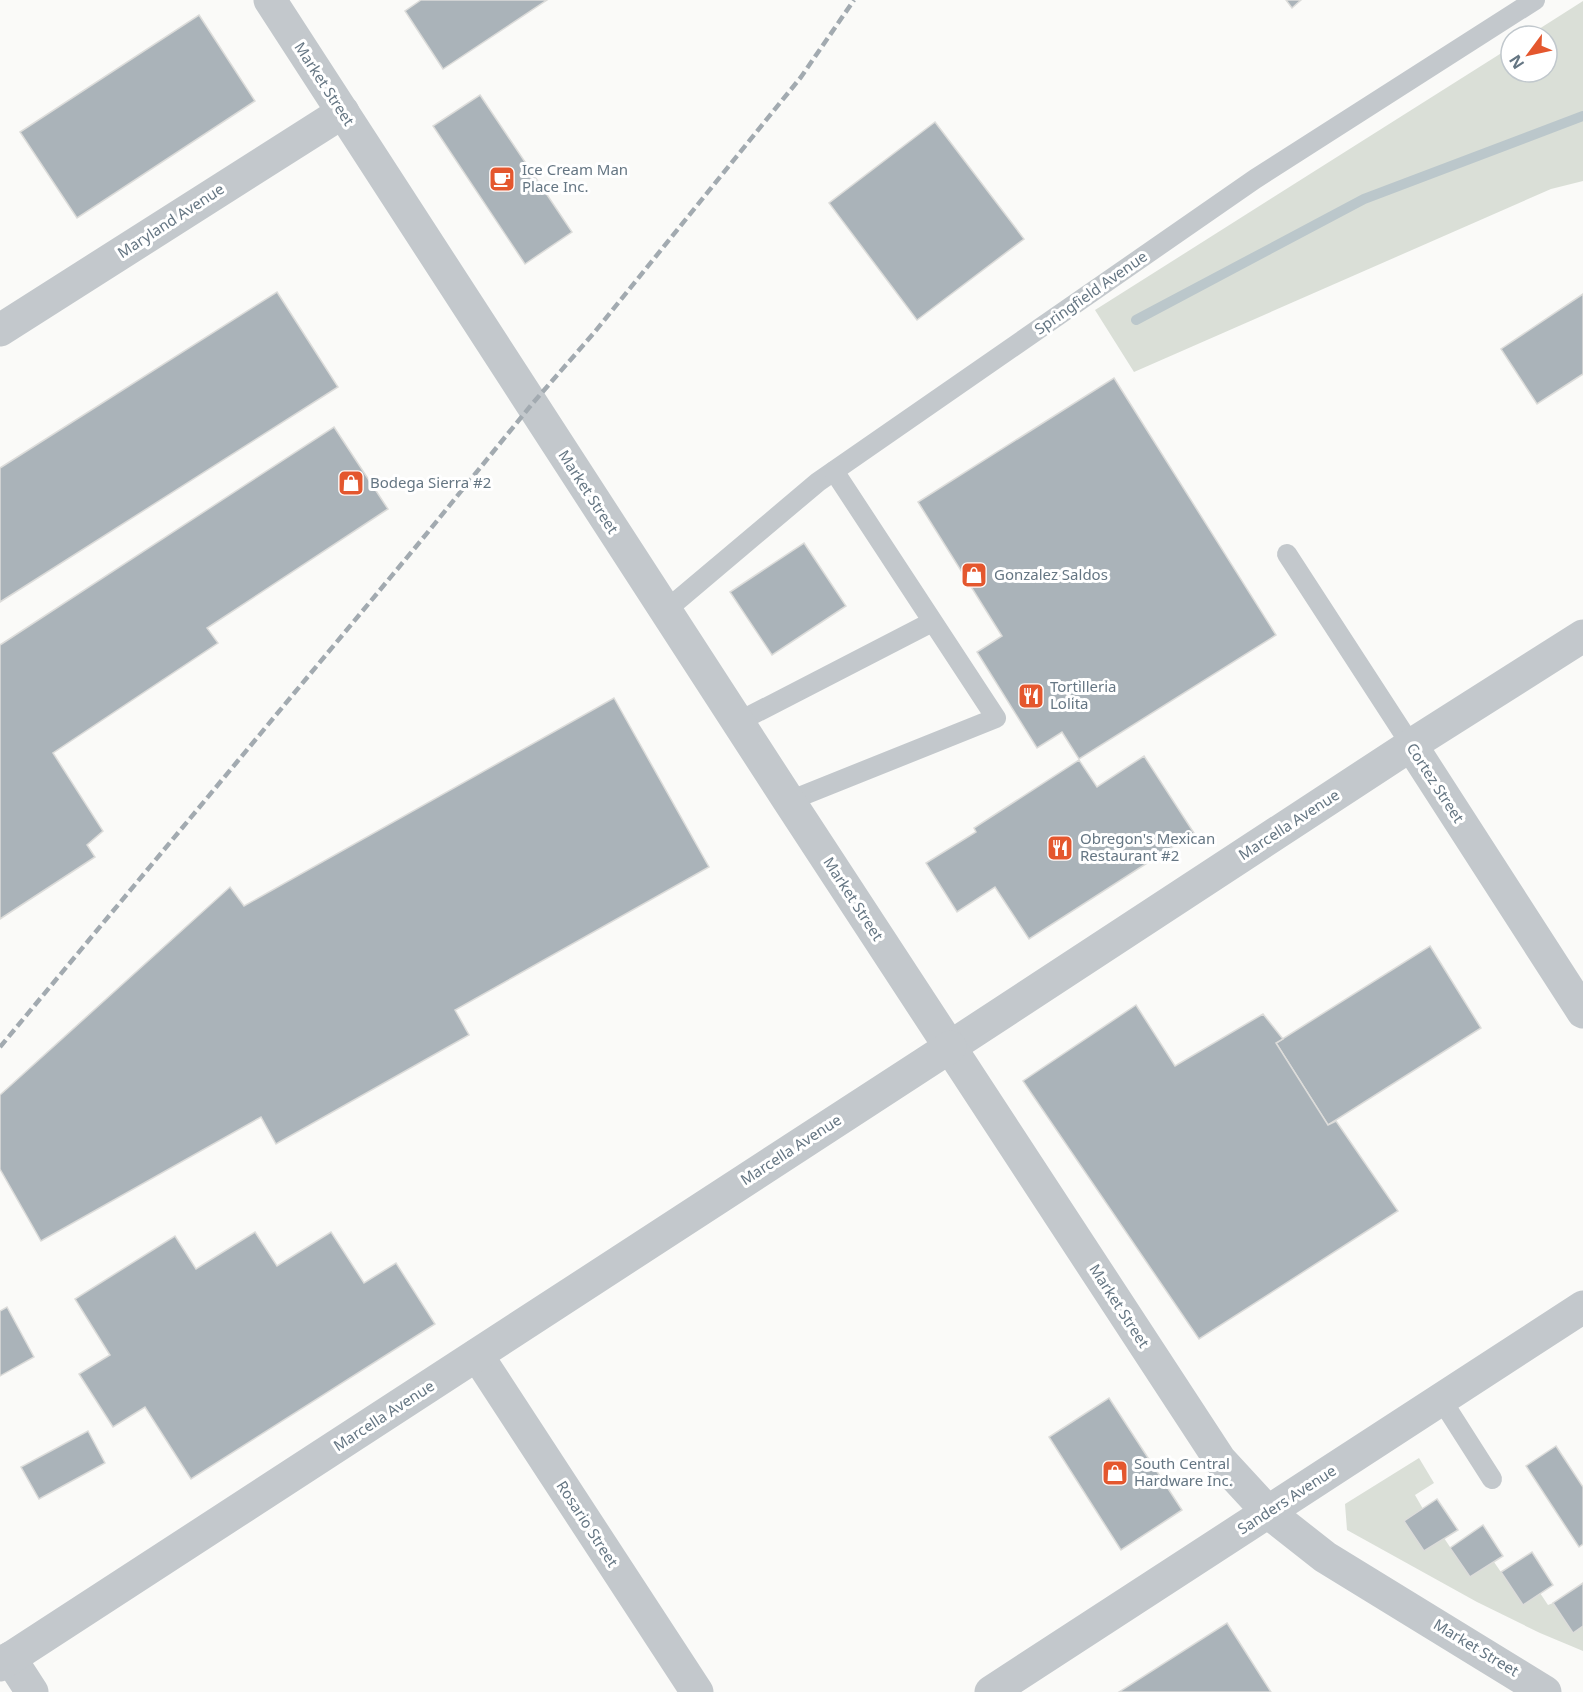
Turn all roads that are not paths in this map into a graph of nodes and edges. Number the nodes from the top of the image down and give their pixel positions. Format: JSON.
{"nodes":[{"id":1,"x":270,"y":0,"type":"edge"},
{"id":2,"x":1534,"y":0,"type":"edge"},
{"id":3,"x":343,"y":112,"type":"junction"},
{"id":4,"x":0,"y":330,"type":"edge"},
{"id":5,"x":834,"y":471,"type":"junction"},
{"id":6,"x":1287,"y":554,"type":"dead end"},
{"id":7,"x":665,"y":611,"type":"junction"},
{"id":8,"x":932,"y":622,"type":"junction"},
{"id":9,"x":1583,"y":636,"type":"edge"},
{"id":10,"x":738,"y":722,"type":"junction"},
{"id":11,"x":1411,"y":746,"type":"junction"},
{"id":12,"x":789,"y":801,"type":"junction"},
{"id":13,"x":1583,"y":1012,"type":"edge"},
{"id":14,"x":950,"y":1047,"type":"junction"},
{"id":15,"x":1583,"y":1307,"type":"edge"},
{"id":16,"x":477,"y":1355,"type":"junction"},
{"id":17,"x":1441,"y":1400,"type":"junction"},
{"id":18,"x":1492,"y":1479,"type":"dead end"},
{"id":19,"x":1269,"y":1513,"type":"junction"},
{"id":20,"x":3,"y":1655,"type":"edge"},
{"id":21,"x":32,"y":1692,"type":"edge"},
{"id":22,"x":697,"y":1692,"type":"edge"},
{"id":23,"x":991,"y":1692,"type":"edge"},
{"id":24,"x":1545,"y":1692,"type":"edge"}],
"edges":[{"from":1,"to":3,"type":"street","name":"Market Street"},
{"from":2,"to":5,"type":"lane","name":"Springfield Avenue"},
{"from":3,"to":4,"type":"street","name":"Maryland Avenue"},
{"from":3,"to":7,"type":"street","name":"Market Street"},
{"from":5,"to":7,"type":"lane","name":"Springfield Avenue"},
{"from":5,"to":8,"type":"lane"},
{"from":6,"to":11,"type":"lane","name":"Cortez Street"},
{"from":7,"to":10,"type":"street","name":"Market Street"},
{"from":8,"to":10,"type":"lane"},
{"from":8,"to":12,"type":"lane"},
{"from":9,"to":11,"type":"street","name":"Marcella Avenue"},
{"from":10,"to":12,"type":"street","name":"Market Street"},
{"from":11,"to":13,"type":"street","name":"Cortez Street"},
{"from":11,"to":14,"type":"street","name":"Marcella Avenue"},
{"from":12,"to":14,"type":"street","name":"Market Street"},
{"from":14,"to":16,"type":"street","name":"Marcella Avenue"},
{"from":14,"to":19,"type":"street","name":"Market Street"},
{"from":15,"to":17,"type":"street","name":"Sanders Avenue"},
{"from":16,"to":20,"type":"street","name":"Marcella Avenue"},
{"from":16,"to":22,"type":"street","name":"Rosario Street"},
{"from":17,"to":18,"type":"lane"},
{"from":17,"to":19,"type":"street","name":"Sanders Avenue"},
{"from":19,"to":23,"type":"street","name":"Sanders Avenue"},
{"from":19,"to":24,"type":"street","name":"Market Street"},
{"from":20,"to":21,"type":"street"}]}
